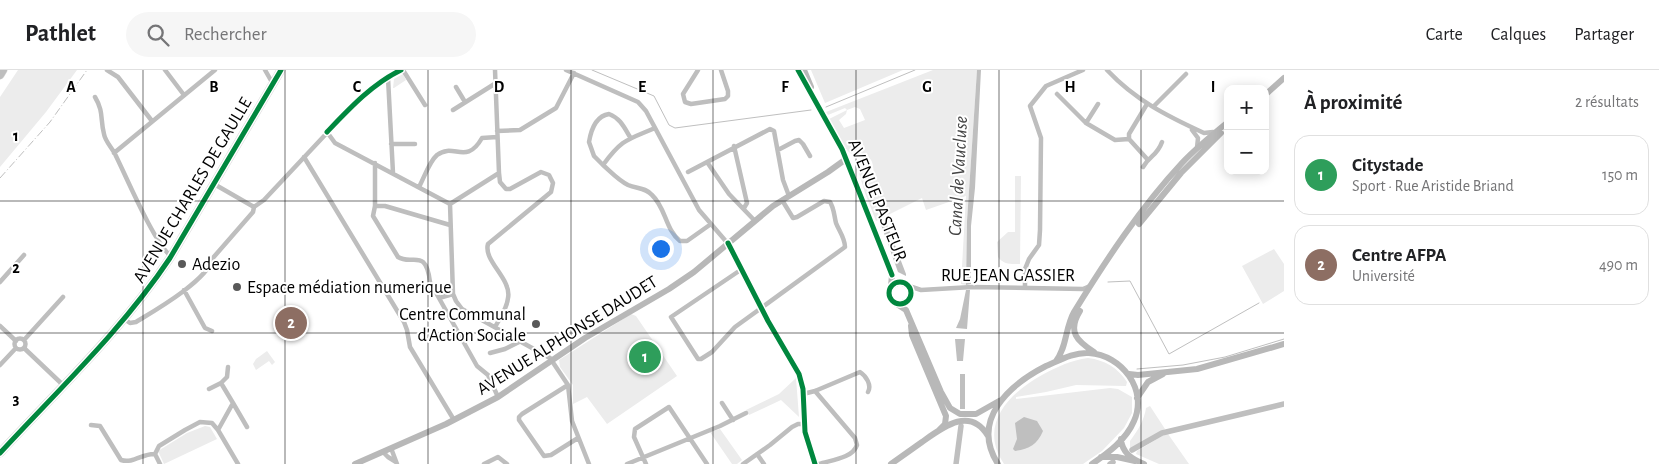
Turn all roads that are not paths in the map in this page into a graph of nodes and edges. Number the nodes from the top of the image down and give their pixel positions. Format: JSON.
{"nodes":[{"id":1,"x":3,"y":70,"type":"edge"},
{"id":2,"x":107,"y":70,"type":"edge"},
{"id":3,"x":165,"y":70,"type":"edge"},
{"id":4,"x":215,"y":70,"type":"edge"},
{"id":5,"x":265,"y":70,"type":"edge"},
{"id":6,"x":281,"y":70,"type":"edge"},
{"id":7,"x":399,"y":70,"type":"edge"},
{"id":8,"x":495,"y":70,"type":"edge"},
{"id":9,"x":566,"y":70,"type":"edge"},
{"id":10,"x":698,"y":70,"type":"edge"},
{"id":11,"x":720,"y":70,"type":"edge"},
{"id":12,"x":798,"y":70,"type":"edge"},
{"id":13,"x":804,"y":70,"type":"edge"},
{"id":14,"x":1083,"y":70,"type":"edge"},
{"id":15,"x":1107,"y":70,"type":"edge"},
{"id":16,"x":574,"y":73,"type":"junction"},
{"id":17,"x":1186,"y":74,"type":"dead end"},
{"id":18,"x":1284,"y":74,"type":"edge"},
{"id":19,"x":0,"y":75,"type":"edge"},
{"id":20,"x":388,"y":78,"type":"junction"},
{"id":21,"x":1284,"y":78,"type":"edge"},
{"id":22,"x":496,"y":83,"type":"junction"},
{"id":23,"x":273,"y":84,"type":"junction"},
{"id":24,"x":456,"y":87,"type":"dead end"},
{"id":25,"x":1269,"y":87,"type":"edge"},
{"id":26,"x":1269,"y":91,"type":"edge"},
{"id":27,"x":1057,"y":94,"type":"dead end"},
{"id":28,"x":184,"y":95,"type":"junction"},
{"id":29,"x":95,"y":97,"type":"dead end"},
{"id":30,"x":465,"y":102,"type":"junction"},
{"id":31,"x":1098,"y":104,"type":"dead end"},
{"id":32,"x":1147,"y":104,"type":"junction"},
{"id":33,"x":425,"y":105,"type":"dead end"},
{"id":34,"x":1153,"y":107,"type":"junction"},
{"id":35,"x":453,"y":110,"type":"dead end"},
{"id":36,"x":821,"y":112,"type":"junction"},
{"id":37,"x":152,"y":122,"type":"junction"},
{"id":38,"x":1086,"y":123,"type":"junction"},
{"id":39,"x":1224,"y":126,"type":"edge"},
{"id":40,"x":1190,"y":127,"type":"junction"},
{"id":41,"x":655,"y":128,"type":"junction"},
{"id":42,"x":1226,"y":130,"type":"edge"},
{"id":43,"x":497,"y":131,"type":"junction"},
{"id":44,"x":1218,"y":131,"type":"junction"},
{"id":45,"x":326,"y":132,"type":"junction"},
{"id":46,"x":497,"y":137,"type":"junction"},
{"id":47,"x":630,"y":137,"type":"junction"},
{"id":48,"x":1129,"y":139,"type":"junction"},
{"id":49,"x":1162,"y":142,"type":"dead end"},
{"id":50,"x":392,"y":144,"type":"junction"},
{"id":51,"x":415,"y":144,"type":"dead end"},
{"id":52,"x":734,"y":146,"type":"junction"},
{"id":53,"x":1197,"y":149,"type":"junction"},
{"id":54,"x":778,"y":150,"type":"junction"},
{"id":55,"x":114,"y":153,"type":"junction"},
{"id":56,"x":810,"y":156,"type":"dead end"},
{"id":57,"x":304,"y":157,"type":"junction"},
{"id":58,"x":846,"y":159,"type":"junction"},
{"id":59,"x":1148,"y":160,"type":"junction"},
{"id":60,"x":707,"y":162,"type":"junction"},
{"id":61,"x":375,"y":163,"type":"junction"},
{"id":62,"x":603,"y":165,"type":"junction"},
{"id":63,"x":1144,"y":167,"type":"dead end"},
{"id":64,"x":849,"y":168,"type":"junction"},
{"id":65,"x":688,"y":172,"type":"dead end"},
{"id":66,"x":828,"y":172,"type":"junction"},
{"id":67,"x":393,"y":173,"type":"junction"},
{"id":68,"x":499,"y":173,"type":"junction"},
{"id":69,"x":214,"y":184,"type":"junction"},
{"id":70,"x":419,"y":187,"type":"junction"},
{"id":71,"x":789,"y":196,"type":"junction"},
{"id":72,"x":782,"y":200,"type":"junction"},
{"id":73,"x":450,"y":204,"type":"junction"},
{"id":74,"x":376,"y":206,"type":"junction"},
{"id":75,"x":254,"y":207,"type":"junction"},
{"id":76,"x":744,"y":208,"type":"junction"},
{"id":77,"x":755,"y":221,"type":"junction"},
{"id":78,"x":711,"y":224,"type":"junction"},
{"id":79,"x":450,"y":226,"type":"junction"},
{"id":80,"x":728,"y":243,"type":"junction"},
{"id":81,"x":24,"y":255,"type":"dead end"},
{"id":82,"x":171,"y":256,"type":"junction"},
{"id":83,"x":742,"y":269,"type":"junction"},
{"id":84,"x":892,"y":274,"type":"junction"},
{"id":85,"x":0,"y":282,"type":"edge"},
{"id":86,"x":900,"y":282,"type":"junction"},
{"id":87,"x":1093,"y":284,"type":"junction"},
{"id":88,"x":891,"y":286,"type":"junction"},
{"id":89,"x":909,"y":286,"type":"junction"},
{"id":90,"x":1024,"y":288,"type":"junction"},
{"id":91,"x":184,"y":290,"type":"junction"},
{"id":92,"x":921,"y":290,"type":"junction"},
{"id":93,"x":453,"y":294,"type":"junction"},
{"id":94,"x":63,"y":298,"type":"dead end"},
{"id":95,"x":439,"y":298,"type":"junction"},
{"id":96,"x":909,"y":299,"type":"junction"},
{"id":97,"x":899,"y":304,"type":"junction"},
{"id":98,"x":762,"y":309,"type":"junction"},
{"id":99,"x":906,"y":310,"type":"junction"},
{"id":100,"x":124,"y":319,"type":"junction"},
{"id":101,"x":910,"y":320,"type":"junction"},
{"id":102,"x":0,"y":326,"type":"edge"},
{"id":103,"x":495,"y":327,"type":"junction"},
{"id":104,"x":212,"y":331,"type":"dead end"},
{"id":105,"x":24,"y":340,"type":"junction"},
{"id":106,"x":16,"y":341,"type":"junction"},
{"id":107,"x":521,"y":341,"type":"junction"},
{"id":108,"x":1284,"y":344,"type":"edge"},
{"id":109,"x":16,"y":348,"type":"junction"},
{"id":110,"x":24,"y":348,"type":"junction"},
{"id":111,"x":490,"y":352,"type":"dead end"},
{"id":112,"x":1096,"y":354,"type":"junction"},
{"id":113,"x":552,"y":361,"type":"junction"},
{"id":114,"x":1055,"y":362,"type":"junction"},
{"id":115,"x":0,"y":365,"type":"edge"},
{"id":116,"x":228,"y":368,"type":"dead end"},
{"id":117,"x":1168,"y":372,"type":"junction"},
{"id":118,"x":1129,"y":374,"type":"junction"},
{"id":119,"x":221,"y":383,"type":"junction"},
{"id":120,"x":63,"y":385,"type":"junction"},
{"id":121,"x":568,"y":385,"type":"junction"},
{"id":122,"x":209,"y":389,"type":"dead end"},
{"id":123,"x":816,"y":391,"type":"junction"},
{"id":124,"x":868,"y":392,"type":"dead end"},
{"id":125,"x":803,"y":394,"type":"junction"},
{"id":126,"x":498,"y":397,"type":"junction"},
{"id":127,"x":1137,"y":398,"type":"junction"},
{"id":128,"x":1002,"y":399,"type":"junction"},
{"id":129,"x":233,"y":403,"type":"junction"},
{"id":130,"x":722,"y":403,"type":"dead end"},
{"id":131,"x":945,"y":412,"type":"junction"},
{"id":132,"x":746,"y":413,"type":"dead end"},
{"id":133,"x":454,"y":420,"type":"junction"},
{"id":134,"x":733,"y":420,"type":"junction"},
{"id":135,"x":961,"y":420,"type":"junction"},
{"id":136,"x":805,"y":424,"type":"junction"},
{"id":137,"x":91,"y":425,"type":"dead end"},
{"id":138,"x":248,"y":427,"type":"dead end"},
{"id":139,"x":218,"y":430,"type":"junction"},
{"id":140,"x":939,"y":430,"type":"junction"},
{"id":141,"x":988,"y":436,"type":"junction"},
{"id":142,"x":578,"y":438,"type":"junction"},
{"id":143,"x":689,"y":438,"type":"junction"},
{"id":144,"x":1121,"y":439,"type":"junction"},
{"id":145,"x":391,"y":448,"type":"junction"},
{"id":146,"x":383,"y":452,"type":"junction"},
{"id":147,"x":0,"y":454,"type":"edge"},
{"id":148,"x":155,"y":454,"type":"junction"},
{"id":149,"x":757,"y":454,"type":"junction"},
{"id":150,"x":1101,"y":457,"type":"junction"},
{"id":151,"x":643,"y":458,"type":"junction"},
{"id":152,"x":397,"y":463,"type":"edge"},
{"id":153,"x":1141,"y":463,"type":"edge"},
{"id":154,"x":160,"y":464,"type":"edge"},
{"id":155,"x":238,"y":464,"type":"edge"},
{"id":156,"x":355,"y":464,"type":"edge"},
{"id":157,"x":484,"y":464,"type":"edge"},
{"id":158,"x":507,"y":464,"type":"edge"},
{"id":159,"x":589,"y":464,"type":"edge"},
{"id":160,"x":627,"y":464,"type":"edge"},
{"id":161,"x":646,"y":464,"type":"edge"},
{"id":162,"x":707,"y":464,"type":"edge"},
{"id":163,"x":743,"y":464,"type":"edge"},
{"id":164,"x":764,"y":464,"type":"edge"},
{"id":165,"x":815,"y":464,"type":"edge"},
{"id":166,"x":819,"y":464,"type":"edge"},
{"id":167,"x":891,"y":464,"type":"edge"},
{"id":168,"x":998,"y":464,"type":"edge"},
{"id":169,"x":1092,"y":464,"type":"edge"}],
"edges":[{"from":1,"to":19,"type":"highway"},
{"from":2,"to":37,"type":"street"},
{"from":3,"to":28,"type":"street"},
{"from":4,"to":28,"type":"street"},
{"from":5,"to":23,"type":"street"},
{"from":6,"to":23,"type":"main road","name":"AVENUE CHARLES DE GAULLE"},
{"from":7,"to":20,"type":"street"},
{"from":7,"to":33,"type":"street"},
{"from":8,"to":22,"type":"street"},
{"from":9,"to":16,"type":"street"},
{"from":10,"to":11,"type":"street"},
{"from":12,"to":36,"type":"main road","name":"AVENUE PASTEUR"},
{"from":13,"to":36,"type":"main road","name":"AVENUE PASTEUR"},
{"from":14,"to":90,"type":"street"},
{"from":15,"to":32,"type":"street"},
{"from":16,"to":41,"type":"street"},
{"from":16,"to":43,"type":"street"},
{"from":17,"to":34,"type":"street"},
{"from":18,"to":25,"type":"main road"},
{"from":20,"to":45,"type":"street"},
{"from":20,"to":50,"type":"street"},
{"from":21,"to":26,"type":"main road"},
{"from":22,"to":30,"type":"street"},
{"from":22,"to":43,"type":"street"},
{"from":23,"to":69,"type":"main road","name":"AVENUE CHARLES DE GAULLE"},
{"from":24,"to":30,"type":"street"},
{"from":27,"to":38,"type":"street"},
{"from":28,"to":37,"type":"street"},
{"from":29,"to":55,"type":"street"},
{"from":30,"to":35,"type":"street"},
{"from":31,"to":38,"type":"street"},
{"from":32,"to":34,"type":"street"},
{"from":32,"to":48,"type":"street"},
{"from":34,"to":40,"type":"street"},
{"from":36,"to":58,"type":"main road","name":"AVENUE PASTEUR"},
{"from":37,"to":55,"type":"street"},
{"from":38,"to":48,"type":"street"},
{"from":39,"to":44,"type":"main road"},
{"from":40,"to":44,"type":"street"},
{"from":40,"to":53,"type":"street"},
{"from":41,"to":47,"type":"street"},
{"from":41,"to":78,"type":"street"},
{"from":42,"to":112,"type":"main road"},
{"from":43,"to":46,"type":"street"},
{"from":44,"to":53,"type":"main road"},
{"from":45,"to":57,"type":"street"},
{"from":45,"to":61,"type":"street"},
{"from":46,"to":68,"type":"street"},
{"from":46,"to":70,"type":"street"},
{"from":47,"to":62,"type":"street"},
{"from":47,"to":62,"type":"street"},
{"from":48,"to":59,"type":"street"},
{"from":49,"to":59,"type":"street"},
{"from":50,"to":51,"type":"street"},
{"from":50,"to":67,"type":"street"},
{"from":52,"to":54,"type":"street"},
{"from":52,"to":60,"type":"street"},
{"from":52,"to":76,"type":"street"},
{"from":53,"to":87,"type":"main road"},
{"from":54,"to":56,"type":"street"},
{"from":54,"to":71,"type":"street"},
{"from":55,"to":82,"type":"street"},
{"from":57,"to":75,"type":"street"},
{"from":57,"to":133,"type":"street"},
{"from":58,"to":64,"type":"main road","name":"AVENUE PASTEUR"},
{"from":58,"to":66,"type":"main road","name":"AVENUE ALPHONSE DAUDET"},
{"from":59,"to":63,"type":"street"},
{"from":60,"to":65,"type":"street"},
{"from":60,"to":76,"type":"street"},
{"from":61,"to":67,"type":"street"},
{"from":61,"to":74,"type":"street"},
{"from":62,"to":78,"type":"street"},
{"from":64,"to":66,"type":"main road","name":"AVENUE ALPHONSE DAUDET"},
{"from":64,"to":84,"type":"main road","name":"AVENUE PASTEUR"},
{"from":66,"to":71,"type":"main road","name":"AVENUE ALPHONSE DAUDET"},
{"from":67,"to":70,"type":"street"},
{"from":68,"to":73,"type":"street"},
{"from":68,"to":103,"type":"street"},
{"from":69,"to":75,"type":"street"},
{"from":69,"to":82,"type":"main road","name":"AVENUE CHARLES DE GAULLE"},
{"from":70,"to":73,"type":"street"},
{"from":71,"to":72,"type":"main road","name":"AVENUE ALPHONSE DAUDET"},
{"from":72,"to":77,"type":"main road","name":"AVENUE ALPHONSE DAUDET"},
{"from":72,"to":98,"type":"street"},
{"from":73,"to":79,"type":"street"},
{"from":74,"to":79,"type":"street"},
{"from":74,"to":95,"type":"street"},
{"from":75,"to":91,"type":"street"},
{"from":76,"to":77,"type":"street"},
{"from":77,"to":80,"type":"main road","name":"AVENUE ALPHONSE DAUDET"},
{"from":78,"to":80,"type":"street"},
{"from":79,"to":93,"type":"street"},
{"from":80,"to":83,"type":"street"},
{"from":80,"to":113,"type":"main road","name":"AVENUE ALPHONSE DAUDET"},
{"from":81,"to":85,"type":"street"},
{"from":82,"to":100,"type":"main road","name":"AVENUE CHARLES DE GAULLE"},
{"from":83,"to":98,"type":"street"},
{"from":83,"to":98,"type":"street"},
{"from":84,"to":86,"type":"main road","name":"AVENUE PASTEUR"},
{"from":84,"to":88,"type":"main road","name":"AVENUE PASTEUR"},
{"from":86,"to":88,"type":"main road"},
{"from":86,"to":89,"type":"main road"},
{"from":87,"to":90,"type":"street","name":"RUE JEAN GASSIER"},
{"from":87,"to":114,"type":"main road"},
{"from":88,"to":97,"type":"main road"},
{"from":89,"to":92,"type":"street","name":"RUE JEAN GASSIER"},
{"from":89,"to":96,"type":"main road"},
{"from":90,"to":92,"type":"street","name":"RUE JEAN GASSIER"},
{"from":91,"to":100,"type":"street"},
{"from":91,"to":104,"type":"street"},
{"from":92,"to":96,"type":"street","name":"RUE JEAN GASSIER"},
{"from":93,"to":95,"type":"street"},
{"from":93,"to":103,"type":"street"},
{"from":94,"to":105,"type":"street"},
{"from":95,"to":126,"type":"street"},
{"from":96,"to":97,"type":"main road"},
{"from":96,"to":99,"type":"main road"},
{"from":97,"to":99,"type":"main road"},
{"from":98,"to":125,"type":"street"},
{"from":99,"to":101,"type":"main road"},
{"from":100,"to":120,"type":"main road","name":"AVENUE CHARLES DE GAULLE"},
{"from":101,"to":128,"type":"main road"},
{"from":101,"to":131,"type":"main road"},
{"from":102,"to":106,"type":"street"},
{"from":103,"to":107,"type":"street"},
{"from":105,"to":106,"type":"street"},
{"from":105,"to":110,"type":"street"},
{"from":106,"to":109,"type":"street"},
{"from":107,"to":111,"type":"street"},
{"from":107,"to":113,"type":"street"},
{"from":108,"to":117,"type":"main road"},
{"from":109,"to":110,"type":"street"},
{"from":109,"to":115,"type":"street"},
{"from":110,"to":120,"type":"street"},
{"from":112,"to":114,"type":"main road"},
{"from":112,"to":118,"type":"main road"},
{"from":113,"to":121,"type":"street"},
{"from":113,"to":126,"type":"main road","name":"AVENUE ALPHONSE DAUDET"},
{"from":114,"to":128,"type":"main road"},
{"from":116,"to":119,"type":"street"},
{"from":117,"to":118,"type":"main road"},
{"from":117,"to":127,"type":"main road"},
{"from":118,"to":127,"type":"main road"},
{"from":119,"to":122,"type":"street"},
{"from":119,"to":129,"type":"street"},
{"from":120,"to":147,"type":"main road","name":"AVENUE CHARLES DE GAULLE"},
{"from":121,"to":142,"type":"street"},
{"from":121,"to":142,"type":"street"},
{"from":123,"to":124,"type":"street"},
{"from":123,"to":125,"type":"street"},
{"from":123,"to":166,"type":"street"},
{"from":125,"to":136,"type":"street"},
{"from":126,"to":133,"type":"main road","name":"AVENUE ALPHONSE DAUDET"},
{"from":127,"to":144,"type":"main road"},
{"from":128,"to":141,"type":"main road"},
{"from":129,"to":138,"type":"street"},
{"from":129,"to":139,"type":"street"},
{"from":130,"to":134,"type":"street"},
{"from":131,"to":135,"type":"main road"},
{"from":131,"to":140,"type":"main road"},
{"from":132,"to":134,"type":"street"},
{"from":133,"to":145,"type":"main road","name":"AVENUE ALPHONSE DAUDET"},
{"from":134,"to":143,"type":"street"},
{"from":135,"to":140,"type":"main road"},
{"from":135,"to":141,"type":"main road"},
{"from":136,"to":149,"type":"street"},
{"from":136,"to":165,"type":"street"},
{"from":137,"to":148,"type":"street"},
{"from":139,"to":148,"type":"street"},
{"from":139,"to":155,"type":"street"},
{"from":140,"to":167,"type":"main road"},
{"from":141,"to":168,"type":"main road"},
{"from":142,"to":159,"type":"street"},
{"from":143,"to":151,"type":"street"},
{"from":143,"to":151,"type":"street"},
{"from":143,"to":162,"type":"street"},
{"from":144,"to":150,"type":"main road"},
{"from":144,"to":153,"type":"main road"},
{"from":145,"to":146,"type":"main road","name":"AVENUE ALPHONSE DAUDET"},
{"from":145,"to":152,"type":"street"},
{"from":146,"to":152,"type":"street"},
{"from":146,"to":156,"type":"main road","name":"AVENUE ALPHONSE DAUDET"},
{"from":148,"to":154,"type":"street"},
{"from":149,"to":163,"type":"street"},
{"from":149,"to":164,"type":"street"},
{"from":150,"to":153,"type":"main road"},
{"from":150,"to":169,"type":"main road"},
{"from":151,"to":160,"type":"street"},
{"from":151,"to":161,"type":"street"},
{"from":157,"to":158,"type":"street"}]}
